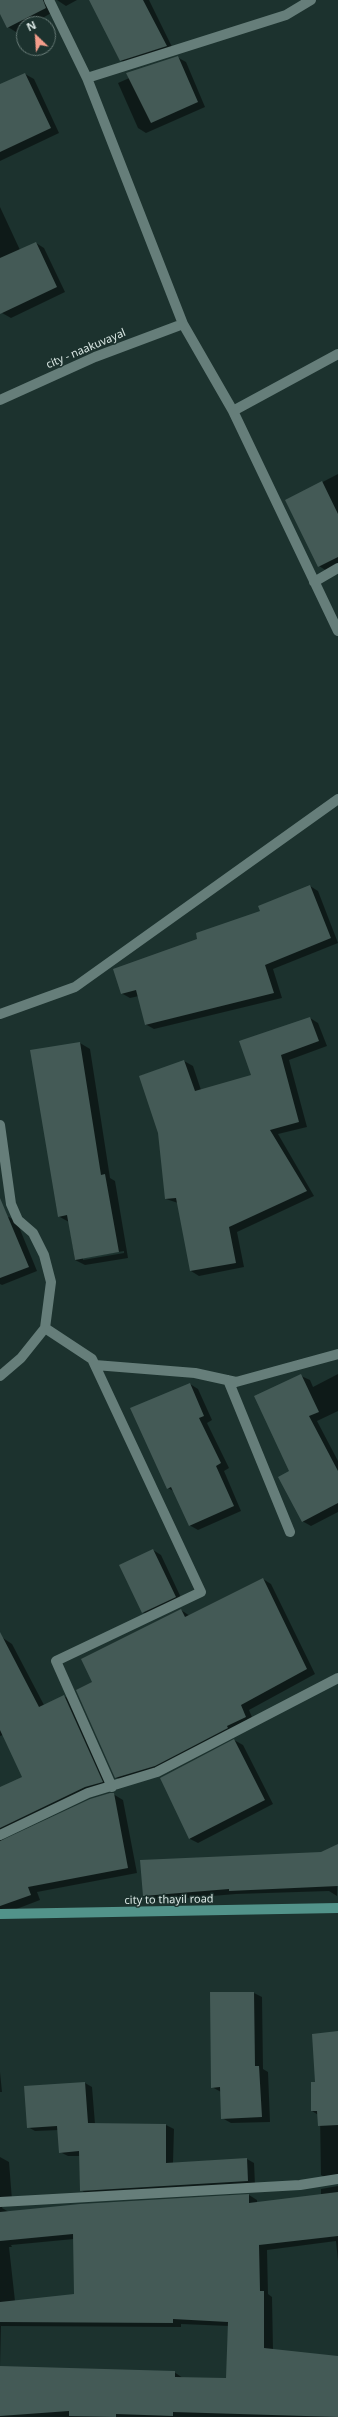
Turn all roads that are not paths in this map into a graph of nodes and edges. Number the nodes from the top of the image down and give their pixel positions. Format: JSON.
{"nodes":[{"id":1,"x":49,"y":0,"type":"edge"},
{"id":2,"x":311,"y":0,"type":"edge"},
{"id":3,"x":87,"y":78,"type":"junction"},
{"id":4,"x":183,"y":324,"type":"junction"},
{"id":5,"x":338,"y":354,"type":"edge"},
{"id":6,"x":0,"y":400,"type":"edge"},
{"id":7,"x":233,"y":411,"type":"junction"},
{"id":8,"x":338,"y":568,"type":"edge"},
{"id":9,"x":314,"y":582,"type":"junction"},
{"id":10,"x":338,"y":631,"type":"edge"},
{"id":11,"x":338,"y":799,"type":"edge"},
{"id":12,"x":0,"y":1014,"type":"edge"},
{"id":13,"x":0,"y":1125,"type":"edge"},
{"id":14,"x":45,"y":1328,"type":"junction"},
{"id":15,"x":338,"y":1354,"type":"edge"},
{"id":16,"x":95,"y":1365,"type":"junction"},
{"id":17,"x":0,"y":1376,"type":"edge"},
{"id":18,"x":228,"y":1380,"type":"junction"},
{"id":19,"x":290,"y":1532,"type":"dead end"},
{"id":20,"x":338,"y":1678,"type":"edge"},
{"id":21,"x":112,"y":1787,"type":"junction"},
{"id":22,"x":0,"y":1835,"type":"edge"},
{"id":23,"x":338,"y":1908,"type":"edge"},
{"id":24,"x":0,"y":1914,"type":"edge"},
{"id":25,"x":338,"y":2179,"type":"edge"},
{"id":26,"x":0,"y":2202,"type":"edge"}],
"edges":[{"from":1,"to":3,"type":"street"},
{"from":2,"to":3,"type":"street"},
{"from":3,"to":4,"type":"street"},
{"from":4,"to":6,"type":"street","name":"city - naakuvayal"},
{"from":4,"to":7,"type":"street"},
{"from":5,"to":7,"type":"street"},
{"from":7,"to":9,"type":"street"},
{"from":8,"to":9,"type":"street"},
{"from":9,"to":10,"type":"street"},
{"from":11,"to":12,"type":"street"},
{"from":13,"to":14,"type":"street"},
{"from":14,"to":16,"type":"street"},
{"from":14,"to":17,"type":"street"},
{"from":15,"to":18,"type":"street"},
{"from":16,"to":18,"type":"street"},
{"from":16,"to":21,"type":"street"},
{"from":18,"to":19,"type":"street"},
{"from":20,"to":21,"type":"street"},
{"from":21,"to":22,"type":"street"},
{"from":23,"to":24,"type":"main road","name":"city to thayil road"},
{"from":25,"to":26,"type":"street"}]}
